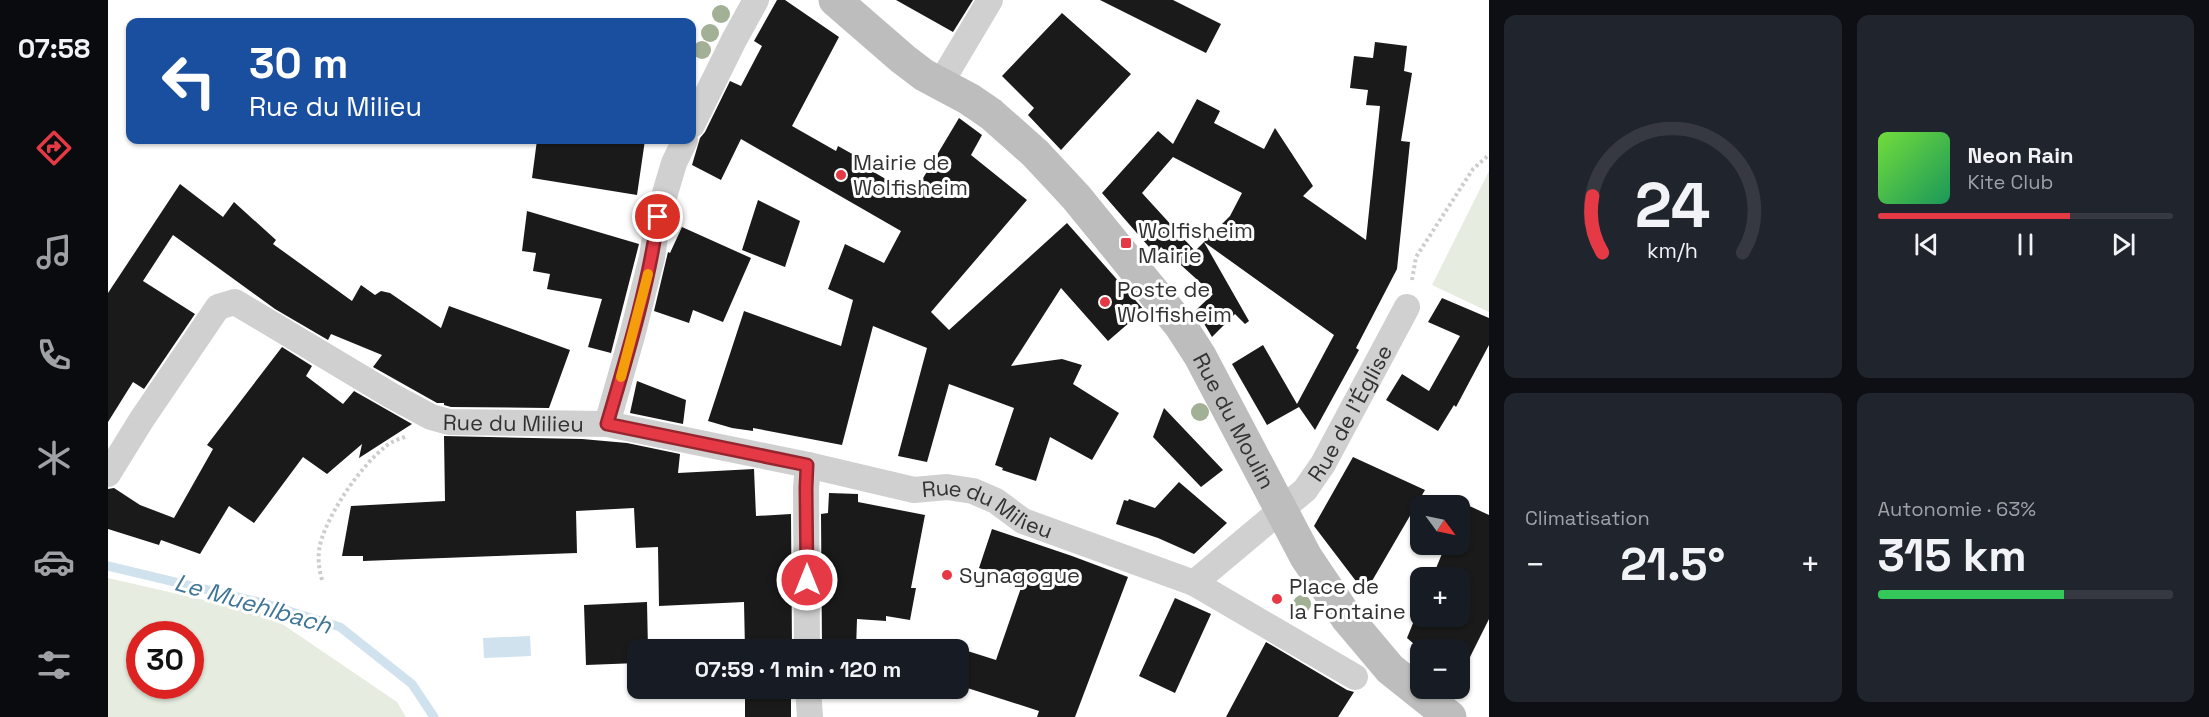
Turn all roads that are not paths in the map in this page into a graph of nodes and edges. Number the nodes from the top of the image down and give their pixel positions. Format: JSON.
{"nodes":[{"id":1,"x":756,"y":0,"type":"edge"},
{"id":2,"x":836,"y":0,"type":"edge"},
{"id":3,"x":990,"y":0,"type":"edge"},
{"id":4,"x":940,"y":84,"type":"junction"},
{"id":5,"x":696,"y":117,"type":"edge"},
{"id":6,"x":683,"y":144,"type":"edge"},
{"id":7,"x":1407,"y":307,"type":"road end"},
{"id":8,"x":607,"y":424,"type":"junction"},
{"id":9,"x":807,"y":465,"type":"junction"},
{"id":10,"x":108,"y":474,"type":"edge"},
{"id":11,"x":1281,"y":511,"type":"junction"},
{"id":12,"x":1194,"y":583,"type":"junction"},
{"id":13,"x":807,"y":639,"type":"edge"},
{"id":14,"x":1355,"y":677,"type":"dead end"},
{"id":15,"x":809,"y":699,"type":"edge"},
{"id":16,"x":810,"y":717,"type":"edge"},
{"id":17,"x":1450,"y":717,"type":"edge"}],
"edges":[{"from":1,"to":5,"type":"street"},
{"from":2,"to":4,"type":"main road","name":"Rue du Moulin"},
{"from":3,"to":4,"type":"street"},
{"from":4,"to":11,"type":"main road","name":"Rue du Moulin"},
{"from":6,"to":8,"type":"street"},
{"from":7,"to":11,"type":"street","name":"Rue de l'Église"},
{"from":8,"to":9,"type":"street","name":"Rue du Milieu"},
{"from":8,"to":10,"type":"street","name":"Rue du Milieu"},
{"from":9,"to":12,"type":"street","name":"Rue du Milieu"},
{"from":9,"to":13,"type":"street"},
{"from":11,"to":12,"type":"street"},
{"from":11,"to":17,"type":"main road","name":"Rue du Moulin"},
{"from":12,"to":14,"type":"street","name":"Rue du Milieu"},
{"from":15,"to":16,"type":"street"}]}
